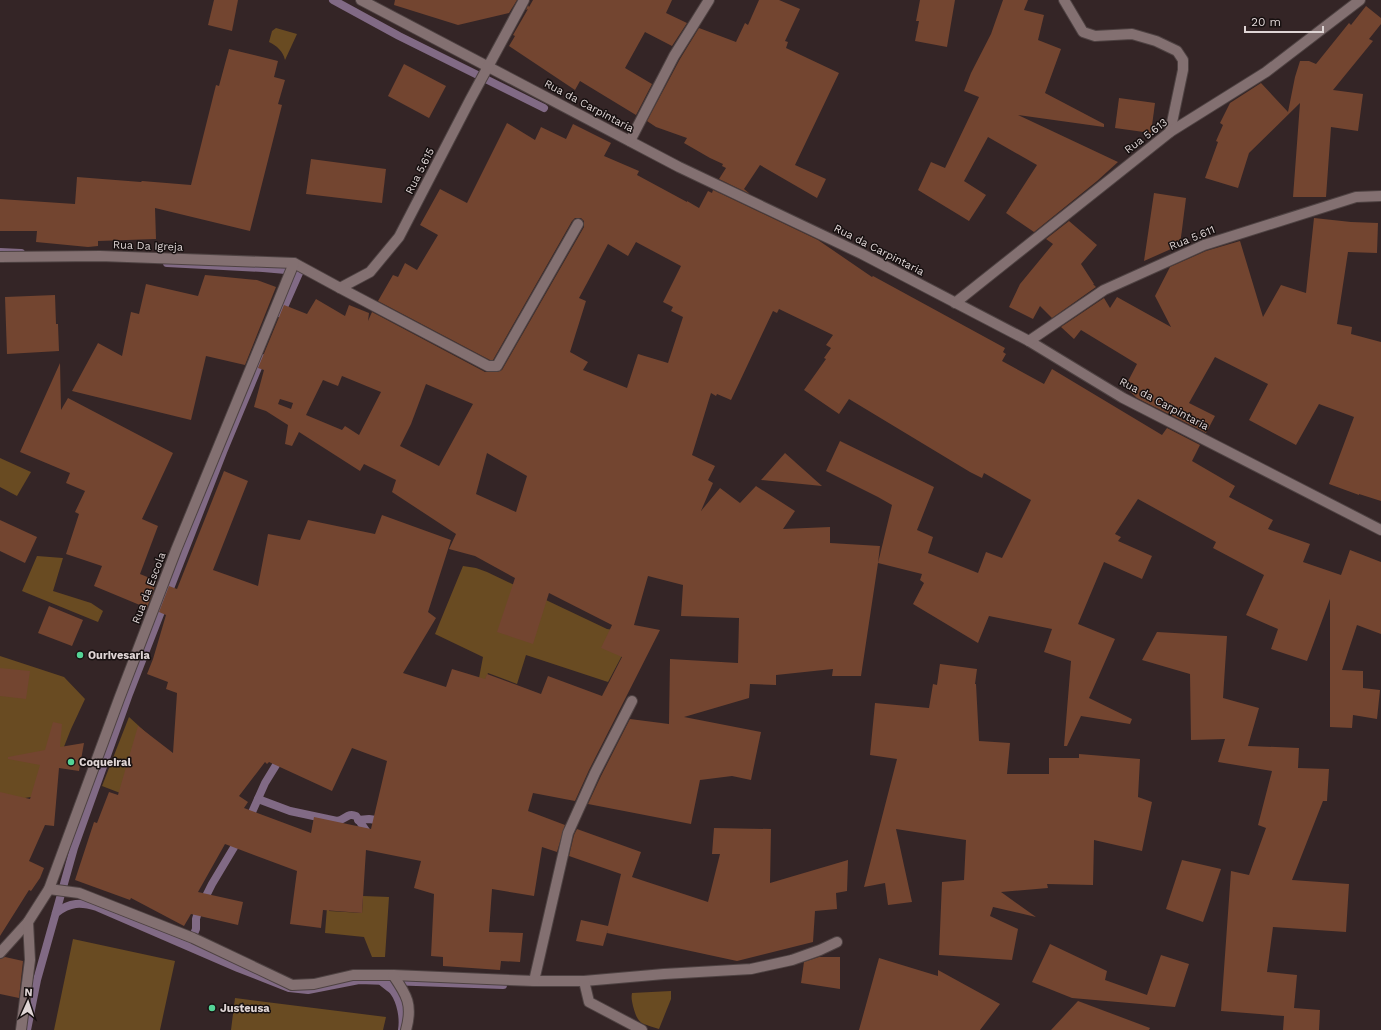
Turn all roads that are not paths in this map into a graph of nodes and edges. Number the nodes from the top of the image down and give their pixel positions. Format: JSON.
{"nodes":[{"id":1,"x":361,"y":0,"type":"edge"},
{"id":2,"x":524,"y":0,"type":"edge"},
{"id":3,"x":709,"y":0,"type":"edge"},
{"id":4,"x":1064,"y":0,"type":"edge"},
{"id":5,"x":1360,"y":0,"type":"edge"},
{"id":6,"x":488,"y":67,"type":"junction"},
{"id":7,"x":1170,"y":132,"type":"junction"},
{"id":8,"x":630,"y":141,"type":"junction"},
{"id":9,"x":1381,"y":196,"type":"edge"},
{"id":10,"x":578,"y":224,"type":"dead end"},
{"id":11,"x":0,"y":257,"type":"edge"},
{"id":12,"x":294,"y":263,"type":"junction"},
{"id":13,"x":340,"y":288,"type":"junction"},
{"id":14,"x":955,"y":302,"type":"junction"},
{"id":15,"x":1029,"y":341,"type":"junction"},
{"id":16,"x":1381,"y":530,"type":"edge"},
{"id":17,"x":632,"y":701,"type":"dead end"},
{"id":18,"x":49,"y":889,"type":"junction"},
{"id":19,"x":28,"y":922,"type":"junction"},
{"id":20,"x":837,"y":942,"type":"dead end"},
{"id":21,"x":0,"y":953,"type":"edge"},
{"id":22,"x":393,"y":975,"type":"junction"},
{"id":23,"x":534,"y":981,"type":"junction"},
{"id":24,"x":584,"y":981,"type":"junction"},
{"id":25,"x":21,"y":1030,"type":"edge"},
{"id":26,"x":406,"y":1030,"type":"edge"},
{"id":27,"x":642,"y":1030,"type":"edge"}],
"edges":[{"from":1,"to":6,"type":"street","name":"Rua da Carpintaria"},
{"from":2,"to":6,"type":"street","name":"Rua 5.615"},
{"from":3,"to":8,"type":"street"},
{"from":4,"to":7,"type":"street"},
{"from":5,"to":7,"type":"street","name":"Rua 5.613"},
{"from":6,"to":8,"type":"street","name":"Rua da Carpintaria"},
{"from":6,"to":13,"type":"street","name":"Rua 5.615"},
{"from":7,"to":14,"type":"street","name":"Rua 5.613"},
{"from":8,"to":14,"type":"street","name":"Rua da Carpintaria"},
{"from":9,"to":15,"type":"street","name":"Rua 5.611"},
{"from":10,"to":13,"type":"street"},
{"from":11,"to":12,"type":"street","name":"Rua Da Igreja"},
{"from":12,"to":13,"type":"street"},
{"from":12,"to":18,"type":"street","name":"Rua da Escola"},
{"from":14,"to":15,"type":"street","name":"Rua da Carpintaria"},
{"from":15,"to":16,"type":"street","name":"Rua da Carpintaria"},
{"from":17,"to":23,"type":"street"},
{"from":18,"to":19,"type":"street","name":"Rua da Escola"},
{"from":18,"to":22,"type":"street"},
{"from":19,"to":21,"type":"street","name":"Rua da Escola"},
{"from":19,"to":25,"type":"street"},
{"from":20,"to":24,"type":"street"},
{"from":22,"to":23,"type":"street"},
{"from":22,"to":26,"type":"street"},
{"from":23,"to":24,"type":"street"},
{"from":24,"to":27,"type":"street"}]}
